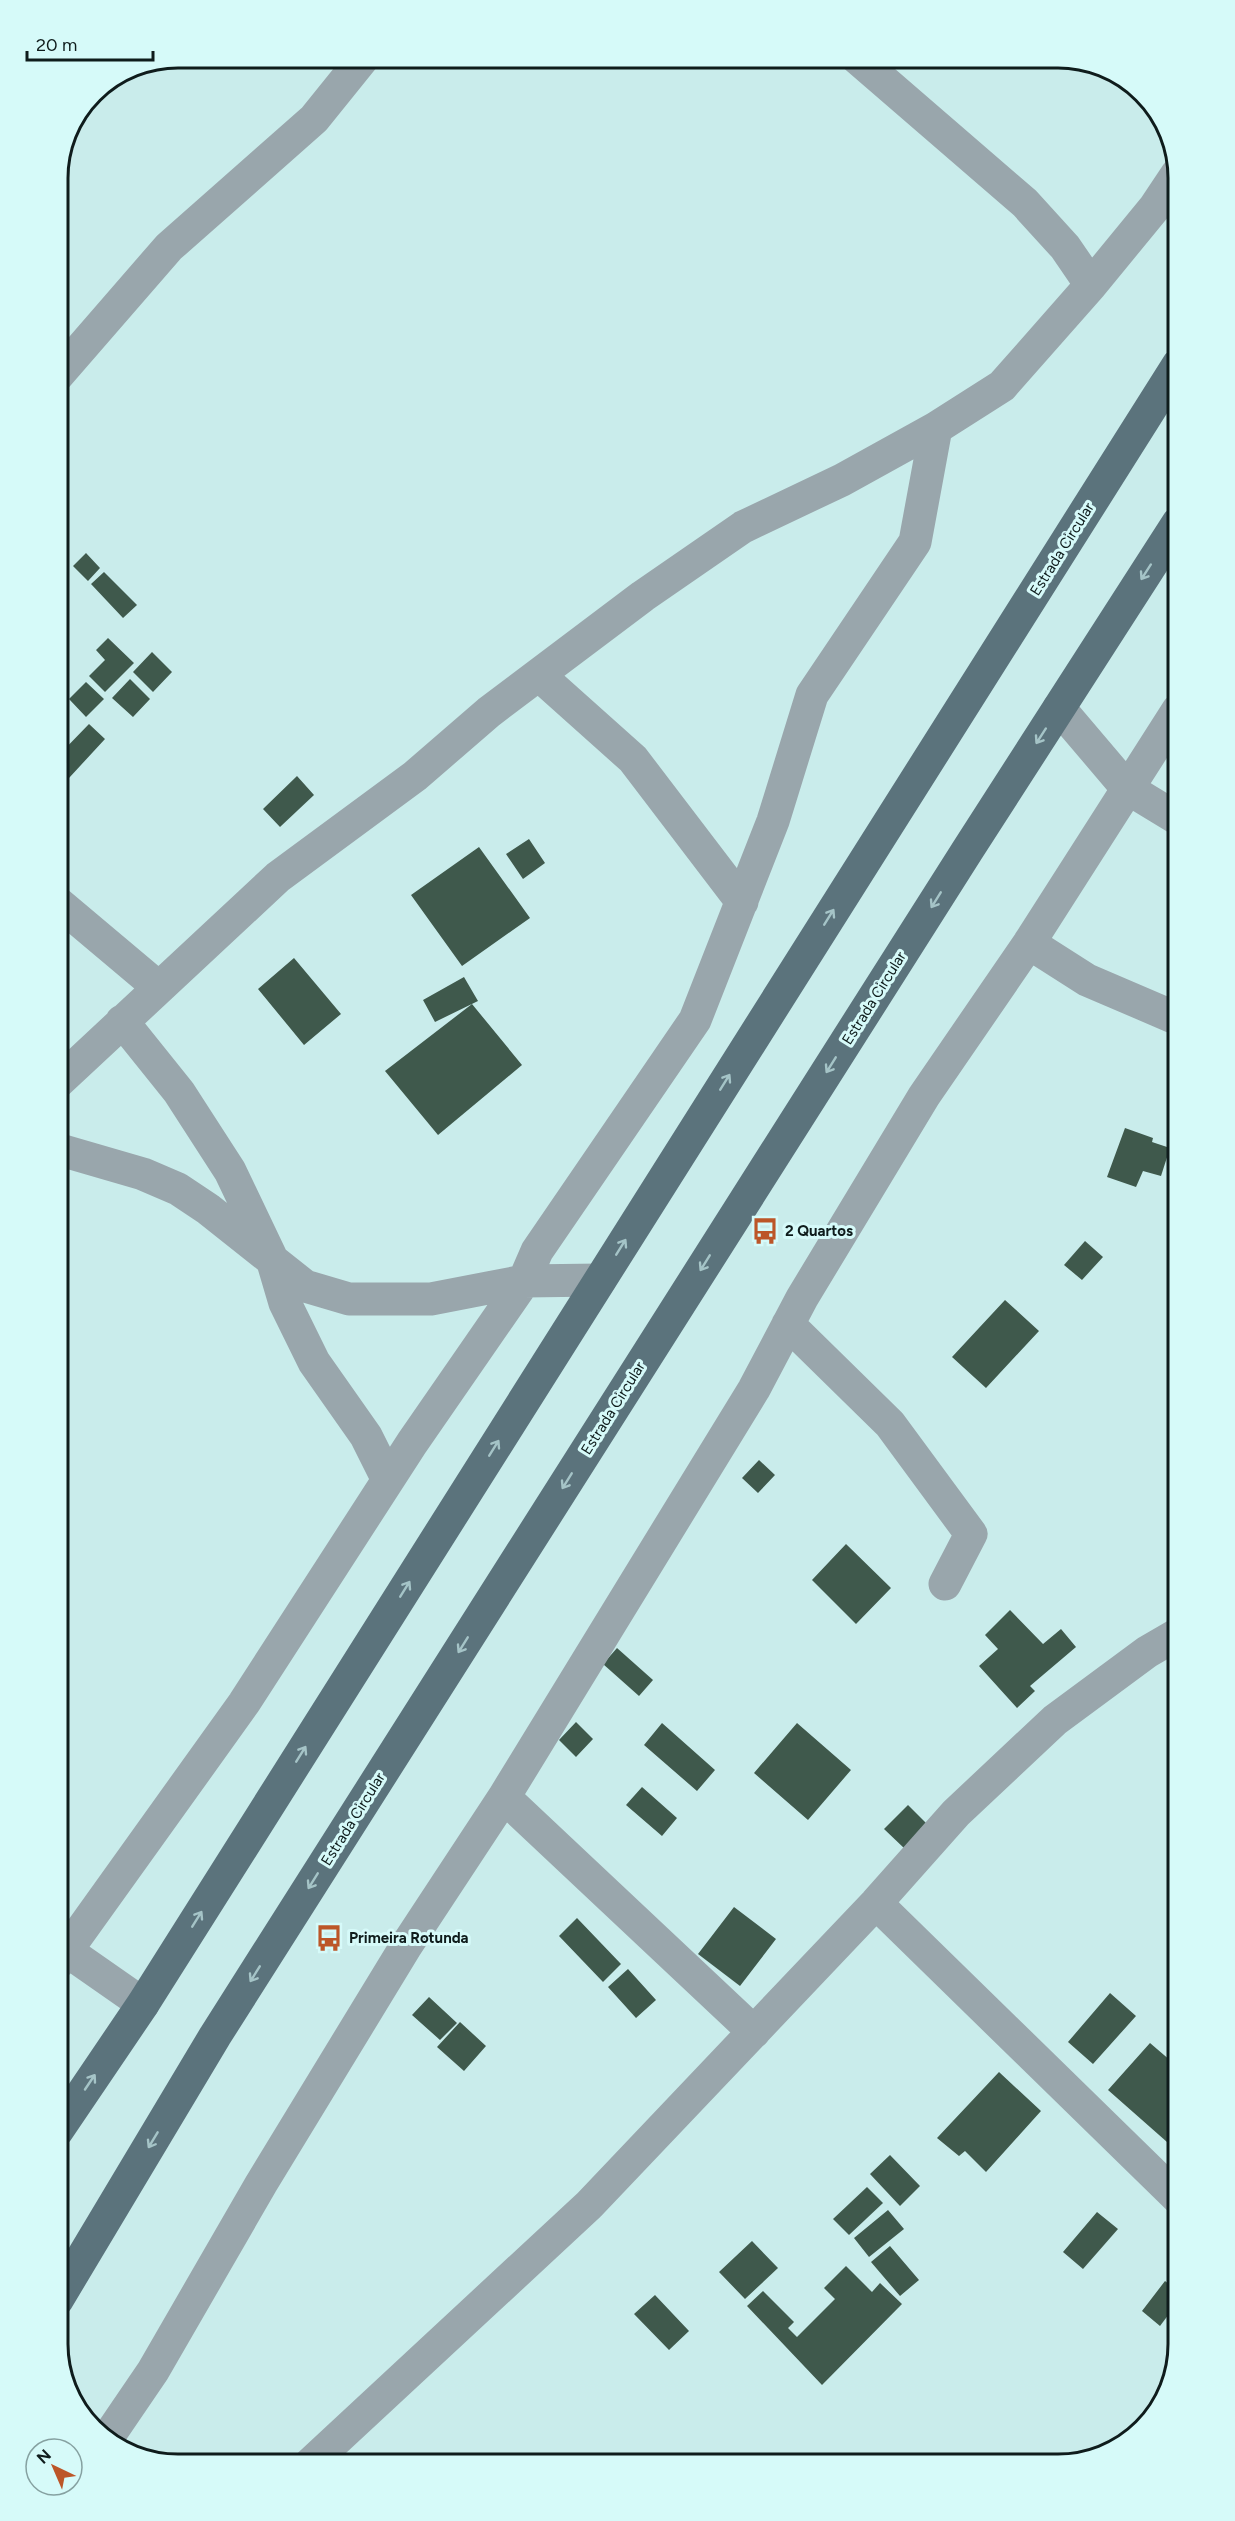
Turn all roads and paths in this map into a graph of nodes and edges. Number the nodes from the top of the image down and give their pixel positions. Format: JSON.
{"nodes":[{"id":1,"x":355,"y":68,"type":"edge"},
{"id":2,"x":869,"y":68,"type":"edge"},
{"id":3,"x":1168,"y":188,"type":"edge"},
{"id":4,"x":1091,"y":285,"type":"junction"},
{"id":5,"x":68,"y":363,"type":"edge"},
{"id":6,"x":1168,"y":381,"type":"edge"},
{"id":7,"x":936,"y":428,"type":"junction"},
{"id":8,"x":1168,"y":539,"type":"edge"},
{"id":9,"x":539,"y":675,"type":"junction"},
{"id":10,"x":1059,"y":708,"type":"junction"},
{"id":11,"x":1168,"y":725,"type":"edge"},
{"id":12,"x":1126,"y":788,"type":"junction"},
{"id":13,"x":1168,"y":813,"type":"edge"},
{"id":14,"x":742,"y":902,"type":"junction"},
{"id":15,"x":68,"y":911,"type":"edge"},
{"id":16,"x":1029,"y":944,"type":"junction"},
{"id":17,"x":158,"y":987,"type":"junction"},
{"id":18,"x":1168,"y":1015,"type":"edge"},
{"id":19,"x":122,"y":1021,"type":"junction"},
{"id":20,"x":68,"y":1073,"type":"edge"},
{"id":21,"x":68,"y":1152,"type":"edge"},
{"id":22,"x":272,"y":1259,"type":"junction"},
{"id":23,"x":600,"y":1280,"type":"junction"},
{"id":24,"x":524,"y":1281,"type":"junction"},
{"id":25,"x":788,"y":1324,"type":"junction"},
{"id":26,"x":388,"y":1480,"type":"junction"},
{"id":27,"x":945,"y":1584,"type":"dead end"},
{"id":28,"x":1168,"y":1640,"type":"edge"},
{"id":29,"x":504,"y":1797,"type":"junction"},
{"id":30,"x":876,"y":1904,"type":"junction"},
{"id":31,"x":68,"y":1942,"type":"edge"},
{"id":32,"x":68,"y":1958,"type":"edge"},
{"id":33,"x":143,"y":2004,"type":"junction"},
{"id":34,"x":754,"y":2032,"type":"junction"},
{"id":35,"x":68,"y":2114,"type":"edge"},
{"id":36,"x":1168,"y":2188,"type":"edge"},
{"id":37,"x":68,"y":2282,"type":"edge"},
{"id":38,"x":112,"y":2432,"type":"edge"},
{"id":39,"x":322,"y":2453,"type":"edge"}],
"edges":[{"from":1,"to":5,"type":"street"},
{"from":2,"to":4,"type":"street"},
{"from":3,"to":4,"type":"street"},
{"from":4,"to":7,"type":"street"},
{"from":23,"to":6,"type":"main road","name":"Estrada Circular","one_way":true},
{"from":7,"to":9,"type":"street"},
{"from":7,"to":14,"type":"street"},
{"from":8,"to":10,"type":"main road","name":"Estrada Circular","one_way":true},
{"from":9,"to":14,"type":"street"},
{"from":9,"to":17,"type":"street"},
{"from":10,"to":12,"type":"street"},
{"from":10,"to":37,"type":"main road","name":"Estrada Circular","one_way":true},
{"from":11,"to":12,"type":"street"},
{"from":12,"to":13,"type":"street"},
{"from":12,"to":16,"type":"street"},
{"from":14,"to":24,"type":"street"},
{"from":15,"to":17,"type":"street"},
{"from":16,"to":18,"type":"street"},
{"from":16,"to":25,"type":"street"},
{"from":17,"to":19,"type":"street"},
{"from":19,"to":20,"type":"street"},
{"from":19,"to":22,"type":"street"},
{"from":21,"to":22,"type":"street"},
{"from":22,"to":24,"type":"street"},
{"from":22,"to":26,"type":"street"},
{"from":23,"to":24,"type":"street"},
{"from":33,"to":23,"type":"main road","name":"Estrada Circular","one_way":true},
{"from":24,"to":26,"type":"street"},
{"from":25,"to":27,"type":"street"},
{"from":25,"to":29,"type":"street"},
{"from":26,"to":31,"type":"street"},
{"from":28,"to":30,"type":"street"},
{"from":29,"to":34,"type":"street"},
{"from":29,"to":38,"type":"street"},
{"from":30,"to":34,"type":"street"},
{"from":30,"to":36,"type":"street"},
{"from":32,"to":33,"type":"street"},
{"from":35,"to":33,"type":"main road","name":"Estrada Circular","one_way":true},
{"from":34,"to":39,"type":"street"}]}
